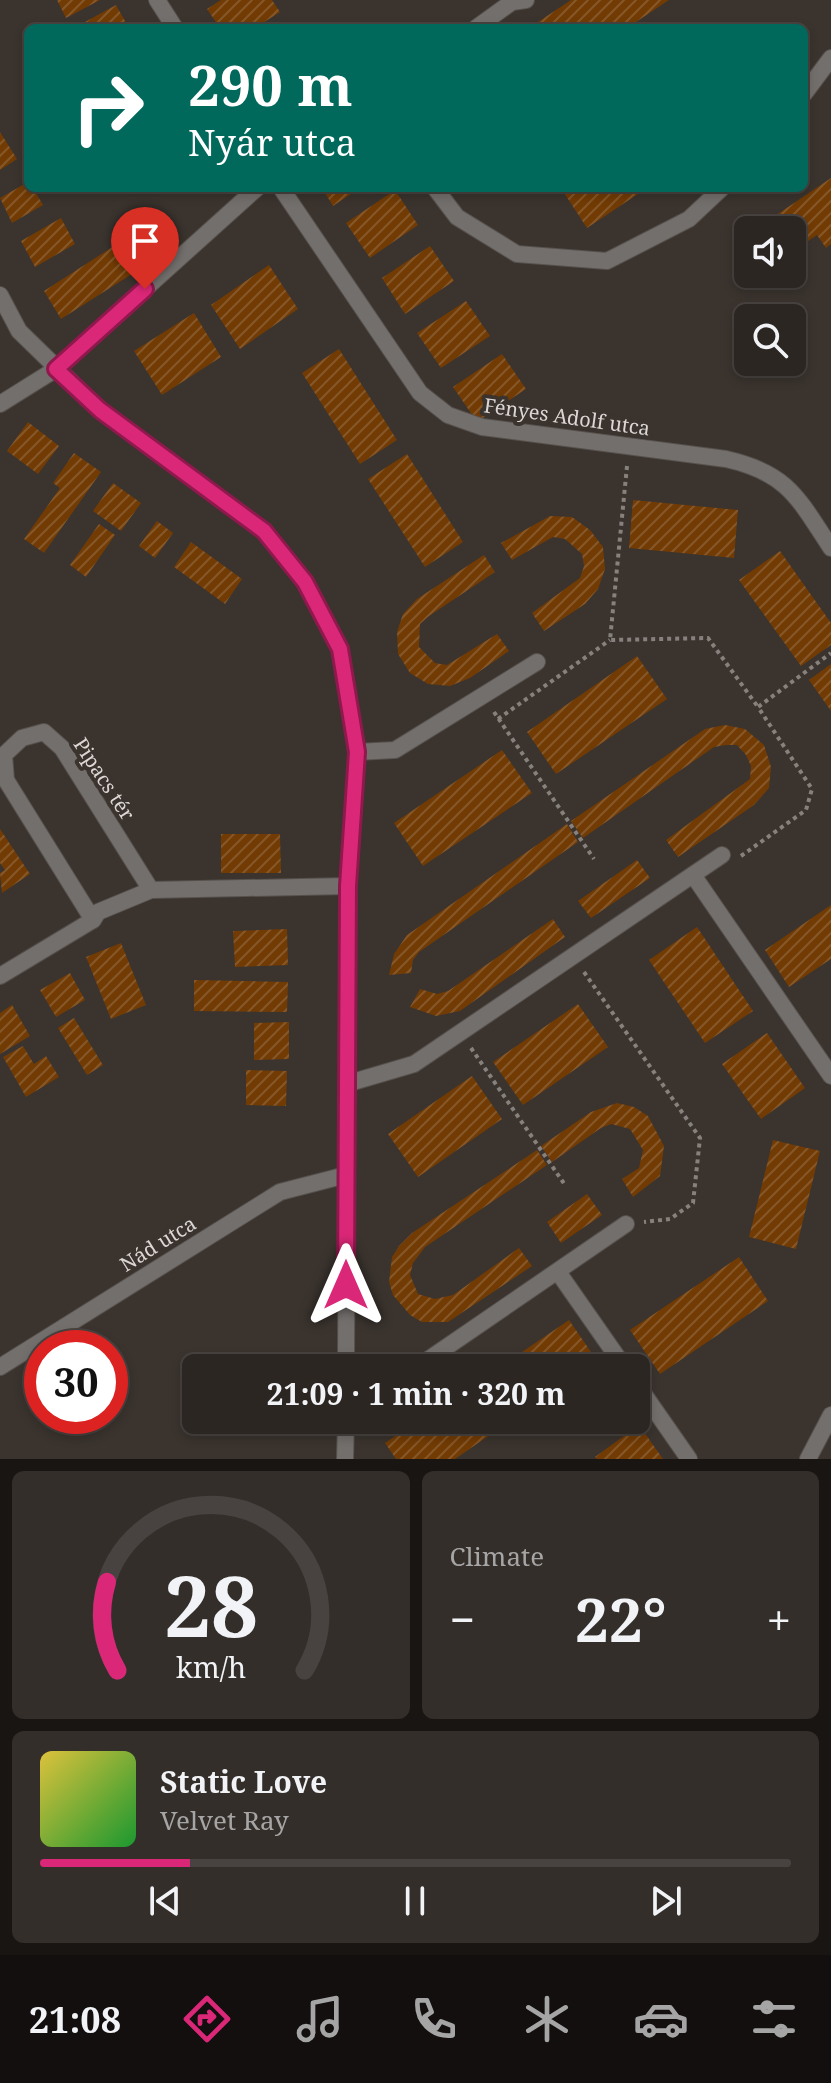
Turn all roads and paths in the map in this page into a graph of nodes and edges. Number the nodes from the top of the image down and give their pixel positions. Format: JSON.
{"nodes":[{"id":1,"x":157,"y":0,"type":"edge"},
{"id":2,"x":516,"y":1,"type":"edge"},
{"id":3,"x":172,"y":24,"type":"edge"},
{"id":4,"x":482,"y":24,"type":"edge"},
{"id":5,"x":831,"y":58,"type":"edge"},
{"id":6,"x":808,"y":89,"type":"edge"},
{"id":7,"x":253,"y":192,"type":"edge"},
{"id":8,"x":284,"y":192,"type":"edge"},
{"id":9,"x":438,"y":192,"type":"edge"},
{"id":10,"x":718,"y":192,"type":"edge"},
{"id":11,"x":0,"y":295,"type":"edge"},
{"id":12,"x":56,"y":369,"type":"junction"},
{"id":13,"x":0,"y":404,"type":"edge"},
{"id":14,"x":629,"y":446,"type":"junction"},
{"id":15,"x":831,"y":548,"type":"edge"},
{"id":16,"x":610,"y":640,"type":"junction"},
{"id":17,"x":831,"y":653,"type":"edge"},
{"id":18,"x":537,"y":662,"type":"dead end"},
{"id":19,"x":484,"y":697,"type":"junction"},
{"id":20,"x":758,"y":707,"type":"junction"},
{"id":21,"x":498,"y":719,"type":"junction"},
{"id":22,"x":357,"y":752,"type":"junction"},
{"id":23,"x":722,"y":855,"type":"joint"},
{"id":24,"x":594,"y":859,"type":"dead end"},
{"id":25,"x":693,"y":875,"type":"junction"},
{"id":26,"x":348,"y":886,"type":"junction"},
{"id":27,"x":151,"y":890,"type":"junction"},
{"id":28,"x":93,"y":920,"type":"junction"},
{"id":29,"x":573,"y":957,"type":"junction"},
{"id":30,"x":0,"y":976,"type":"edge"},
{"id":31,"x":460,"y":1033,"type":"junction"},
{"id":32,"x":831,"y":1076,"type":"edge"},
{"id":33,"x":346,"y":1084,"type":"junction"},
{"id":34,"x":346,"y":1175,"type":"junction"},
{"id":35,"x":565,"y":1185,"type":"dead end"},
{"id":36,"x":626,"y":1224,"type":"joint"},
{"id":37,"x":558,"y":1272,"type":"junction"},
{"id":38,"x":346,"y":1354,"type":"edge"},
{"id":39,"x":437,"y":1354,"type":"edge"},
{"id":40,"x":615,"y":1354,"type":"edge"},
{"id":41,"x":0,"y":1367,"type":"edge"},
{"id":42,"x":650,"y":1403,"type":"edge"},
{"id":43,"x":831,"y":1415,"type":"edge"},
{"id":44,"x":346,"y":1434,"type":"edge"},
{"id":45,"x":345,"y":1459,"type":"edge"},
{"id":46,"x":689,"y":1459,"type":"edge"},
{"id":47,"x":808,"y":1459,"type":"edge"}],
"edges":[{"from":1,"to":3,"type":"street"},
{"from":2,"to":4,"type":"street"},
{"from":5,"to":6,"type":"street"},
{"from":7,"to":12,"type":"street"},
{"from":8,"to":14,"type":"street","name":"Fényes Adolf utca"},
{"from":9,"to":10,"type":"street"},
{"from":11,"to":12,"type":"street"},
{"from":12,"to":13,"type":"street"},
{"from":12,"to":22,"type":"street"},
{"from":14,"to":15,"type":"street","name":"Fényes Adolf utca"},
{"from":14,"to":16,"type":"path"},
{"from":16,"to":20,"type":"path"},
{"from":16,"to":21,"type":"path"},
{"from":17,"to":20,"type":"path"},
{"from":18,"to":19,"type":"street"},
{"from":19,"to":21,"type":"path"},
{"from":19,"to":22,"type":"street"},
{"from":20,"to":23,"type":"path"},
{"from":21,"to":24,"type":"path"},
{"from":22,"to":26,"type":"street"},
{"from":23,"to":25,"type":"street"},
{"from":25,"to":29,"type":"street"},
{"from":25,"to":32,"type":"street"},
{"from":26,"to":27,"type":"street"},
{"from":26,"to":33,"type":"street"},
{"from":27,"to":28,"type":"street"},
{"from":27,"to":28,"type":"street","name":"Pipacs tér"},
{"from":28,"to":30,"type":"street"},
{"from":29,"to":31,"type":"street"},
{"from":29,"to":36,"type":"path"},
{"from":31,"to":33,"type":"street"},
{"from":31,"to":35,"type":"path"},
{"from":33,"to":34,"type":"street"},
{"from":34,"to":38,"type":"street"},
{"from":34,"to":41,"type":"street","name":"Nád utca"},
{"from":36,"to":37,"type":"street"},
{"from":37,"to":39,"type":"street"},
{"from":37,"to":40,"type":"street"},
{"from":42,"to":46,"type":"street"},
{"from":43,"to":47,"type":"street"},
{"from":44,"to":45,"type":"street"}]}
